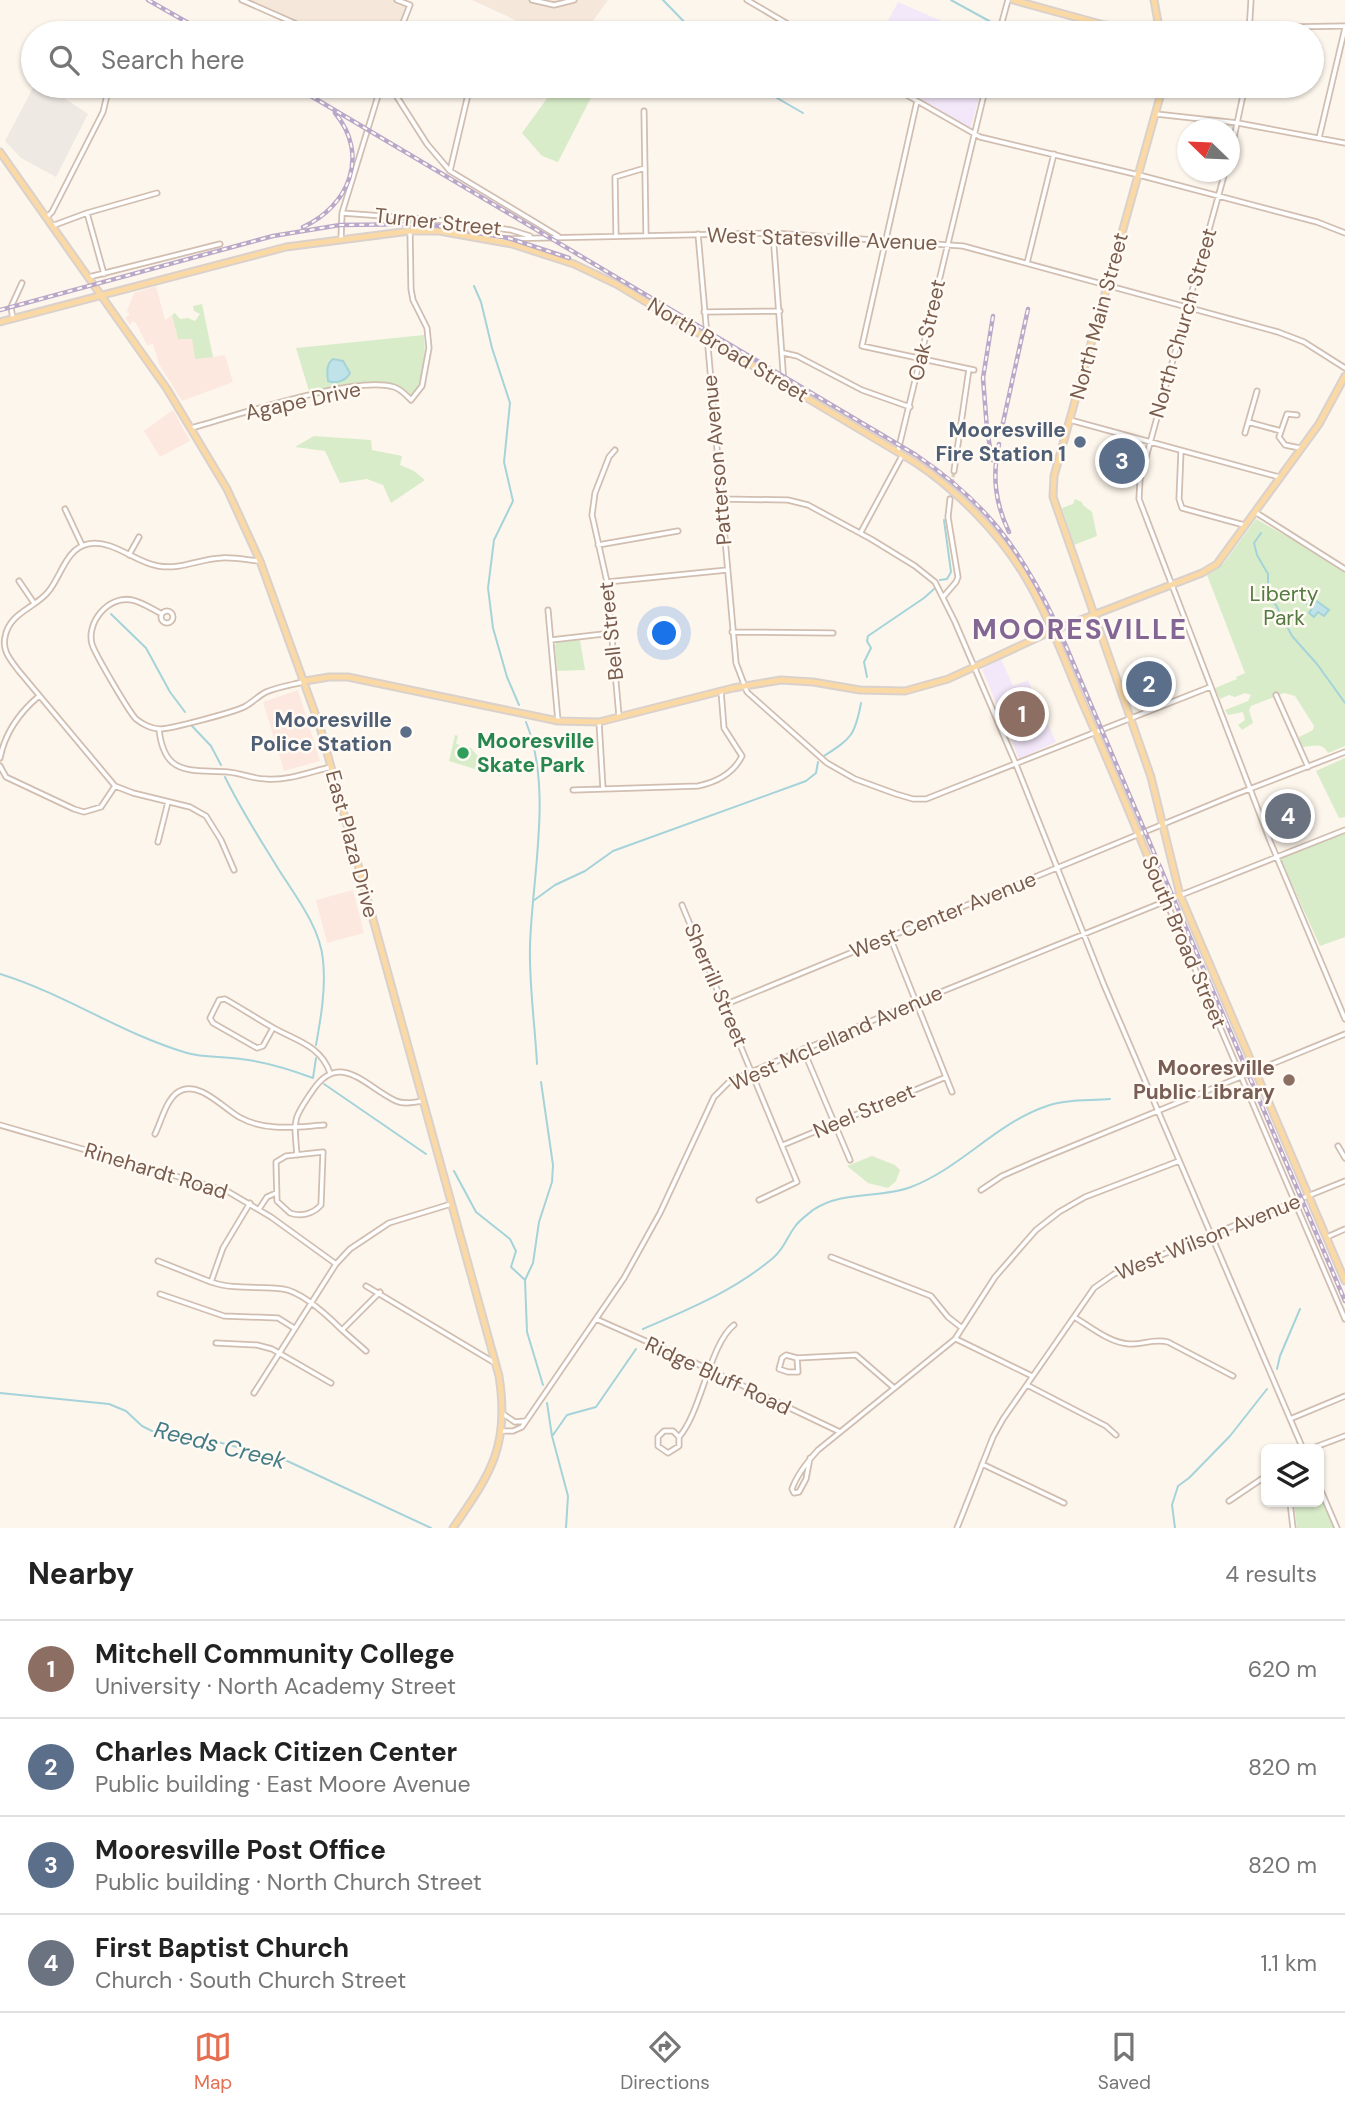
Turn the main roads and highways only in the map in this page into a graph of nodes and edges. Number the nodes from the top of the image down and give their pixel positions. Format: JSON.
{"nodes":[{"id":1,"x":1010,"y":0,"type":"edge"},
{"id":2,"x":1154,"y":0,"type":"edge"},
{"id":3,"x":1089,"y":21,"type":"edge"},
{"id":4,"x":1157,"y":21,"type":"edge"},
{"id":5,"x":1161,"y":98,"type":"edge"},
{"id":6,"x":0,"y":152,"type":"edge"},
{"id":7,"x":102,"y":296,"type":"junction"},
{"id":8,"x":0,"y":322,"type":"edge"},
{"id":9,"x":1345,"y":376,"type":"edge"},
{"id":10,"x":1094,"y":615,"type":"junction"},
{"id":11,"x":1052,"y":631,"type":"junction"},
{"id":12,"x":305,"y":681,"type":"junction"},
{"id":13,"x":1138,"y":835,"type":"joint"},
{"id":14,"x":1180,"y":895,"type":"junction"},
{"id":15,"x":1166,"y":901,"type":"joint"},
{"id":16,"x":1345,"y":1282,"type":"edge"},
{"id":17,"x":453,"y":1528,"type":"edge"}],
"edges":[{"from":1,"to":3,"type":"main road"},
{"from":2,"to":4,"type":"main road"},
{"from":5,"to":10,"type":"main road","name":"North Main Street"},
{"from":6,"to":7,"type":"main road","name":"East Plaza Drive"},
{"from":7,"to":8,"type":"main road","name":"North Broad Street"},
{"from":7,"to":11,"type":"main road","name":"North Broad Street"},
{"from":7,"to":12,"type":"main road","name":"East Plaza Drive"},
{"from":9,"to":10,"type":"main road"},
{"from":10,"to":11,"type":"main road"},
{"from":10,"to":14,"type":"main road","name":"North Main Street"},
{"from":11,"to":12,"type":"main road"},
{"from":11,"to":13,"type":"main road","name":"North Broad Street"},
{"from":12,"to":17,"type":"main road","name":"East Plaza Drive"},
{"from":13,"to":15,"type":"main road","name":"South Broad Street"},
{"from":14,"to":15,"type":"main road","name":"West McLelland Avenue"},
{"from":14,"to":16,"type":"main road","name":"North Main Street"}]}
